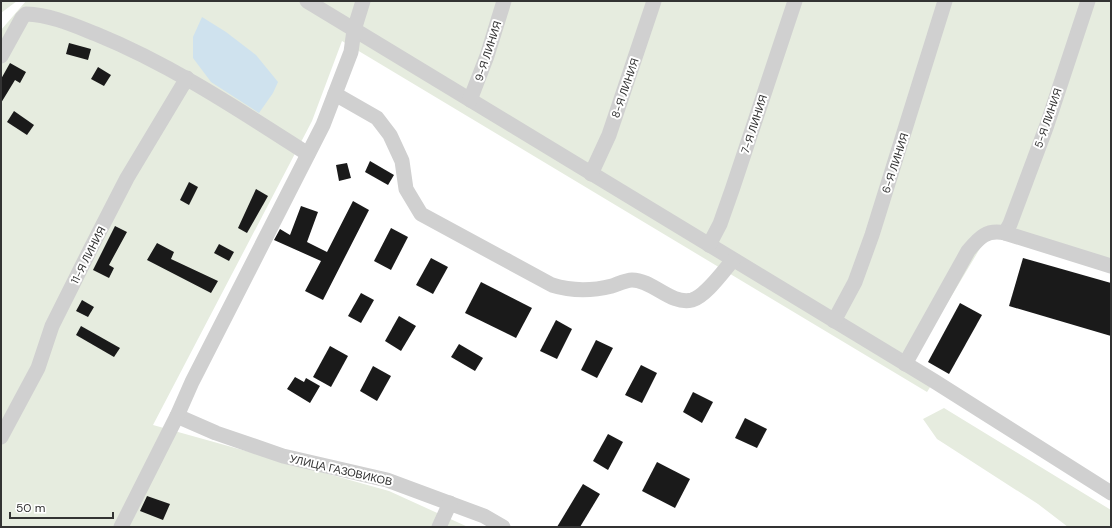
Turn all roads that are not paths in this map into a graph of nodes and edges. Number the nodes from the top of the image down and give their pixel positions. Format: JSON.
{"nodes":[{"id":1,"x":306,"y":1,"type":"edge"},
{"id":2,"x":364,"y":1,"type":"edge"},
{"id":3,"x":504,"y":1,"type":"edge"},
{"id":4,"x":654,"y":1,"type":"edge"},
{"id":5,"x":795,"y":1,"type":"edge"},
{"id":6,"x":945,"y":1,"type":"edge"},
{"id":7,"x":1088,"y":1,"type":"edge"},
{"id":8,"x":354,"y":30,"type":"junction"},
{"id":9,"x":1,"y":56,"type":"edge"},
{"id":10,"x":187,"y":78,"type":"junction"},
{"id":11,"x":335,"y":94,"type":"junction"},
{"id":12,"x":470,"y":100,"type":"junction"},
{"id":13,"x":308,"y":154,"type":"junction"},
{"id":14,"x":591,"y":174,"type":"junction"},
{"id":15,"x":1004,"y":233,"type":"junction"},
{"id":16,"x":709,"y":245,"type":"junction"},
{"id":17,"x":733,"y":260,"type":"junction"},
{"id":18,"x":1111,"y":266,"type":"edge"},
{"id":19,"x":834,"y":321,"type":"junction"},
{"id":20,"x":905,"y":364,"type":"junction"},
{"id":21,"x":177,"y":416,"type":"junction"},
{"id":22,"x":1,"y":438,"type":"edge"},
{"id":23,"x":1111,"y":493,"type":"edge"},
{"id":24,"x":450,"y":503,"type":"junction"},
{"id":25,"x":121,"y":527,"type":"edge"},
{"id":26,"x":439,"y":527,"type":"edge"},
{"id":27,"x":503,"y":527,"type":"edge"}],
"edges":[{"from":1,"to":8,"type":"street"},
{"from":2,"to":8,"type":"street"},
{"from":3,"to":12,"type":"street","name":"9-Я ЛИНИЯ"},
{"from":4,"to":14,"type":"street","name":"8-Я ЛИНИЯ"},
{"from":5,"to":16,"type":"street","name":"7-Я ЛИНИЯ"},
{"from":6,"to":19,"type":"street","name":"6-Я ЛИНИЯ"},
{"from":7,"to":15,"type":"street","name":"5-Я ЛИНИЯ"},
{"from":8,"to":11,"type":"street"},
{"from":8,"to":12,"type":"street"},
{"from":9,"to":10,"type":"street"},
{"from":10,"to":13,"type":"street"},
{"from":10,"to":22,"type":"street","name":"11-Я ЛИНИЯ"},
{"from":11,"to":13,"type":"street"},
{"from":11,"to":17,"type":"street"},
{"from":12,"to":14,"type":"street"},
{"from":13,"to":21,"type":"street"},
{"from":14,"to":16,"type":"street"},
{"from":15,"to":18,"type":"street"},
{"from":15,"to":20,"type":"street"},
{"from":16,"to":17,"type":"street"},
{"from":17,"to":19,"type":"street"},
{"from":19,"to":20,"type":"street"},
{"from":20,"to":23,"type":"street"},
{"from":21,"to":24,"type":"street","name":"УЛИЦА ГАЗОВИКОВ"},
{"from":21,"to":25,"type":"street"},
{"from":24,"to":26,"type":"street"},
{"from":24,"to":27,"type":"street","name":"УЛИЦА ГАЗОВИКОВ"}]}
